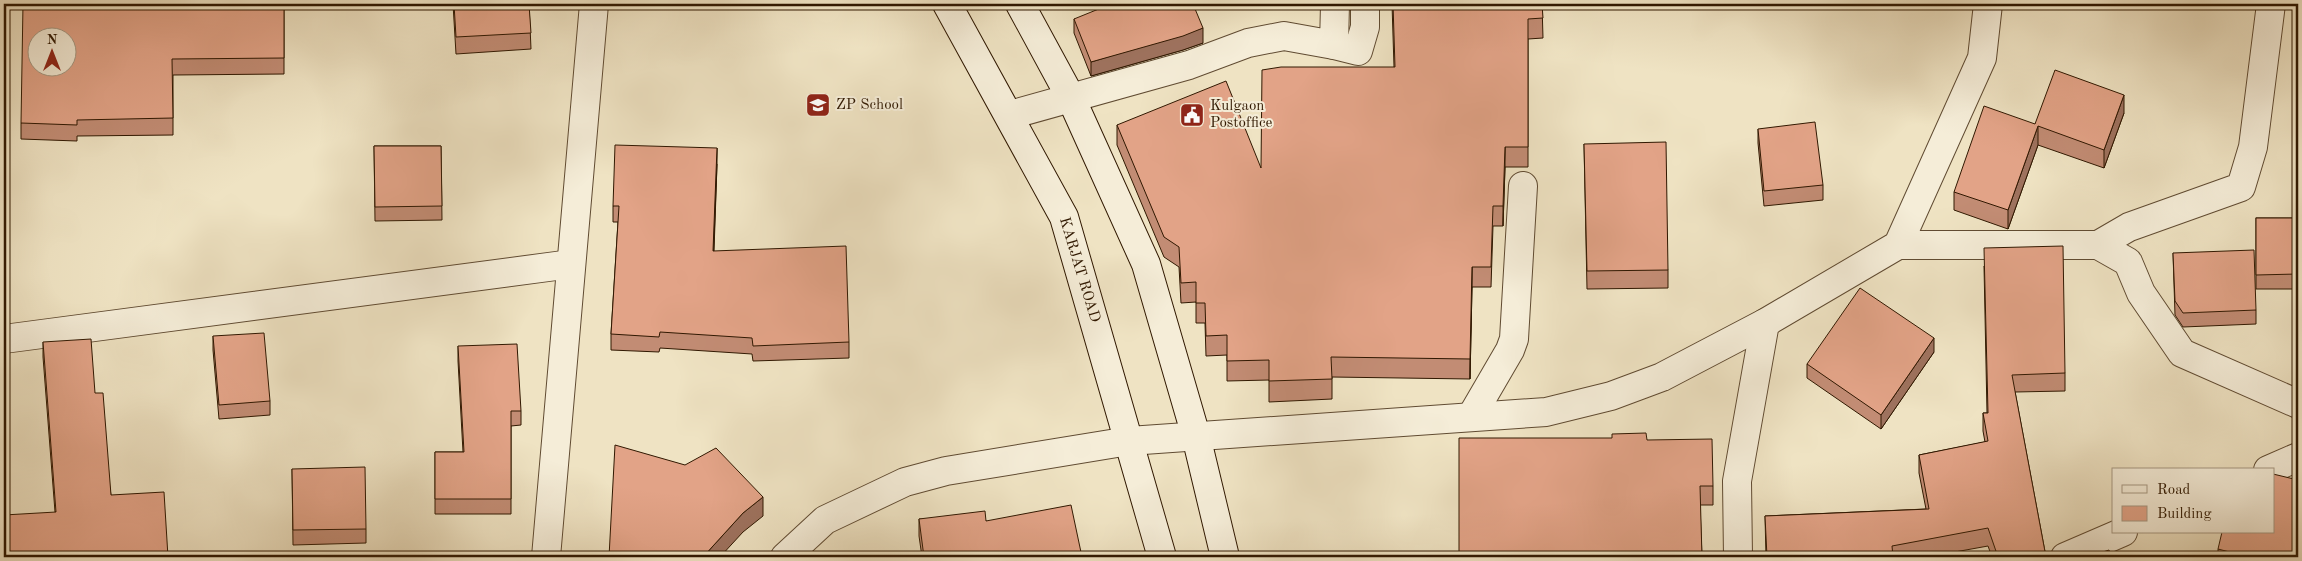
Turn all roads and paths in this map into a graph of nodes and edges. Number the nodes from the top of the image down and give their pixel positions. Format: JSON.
{"nodes":[{"id":1,"x":594,"y":4,"type":"edge"},
{"id":2,"x":947,"y":4,"type":"edge"},
{"id":3,"x":1020,"y":4,"type":"edge"},
{"id":4,"x":1335,"y":4,"type":"edge"},
{"id":5,"x":1365,"y":4,"type":"edge"},
{"id":6,"x":1988,"y":4,"type":"edge"},
{"id":7,"x":2272,"y":4,"type":"edge"},
{"id":8,"x":1334,"y":45,"type":"junction"},
{"id":9,"x":1071,"y":98,"type":"junction"},
{"id":10,"x":1010,"y":115,"type":"junction"},
{"id":11,"x":1523,"y":186,"type":"dead end"},
{"id":12,"x":2098,"y":244,"type":"junction"},
{"id":13,"x":1898,"y":245,"type":"junction"},
{"id":14,"x":571,"y":264,"type":"junction"},
{"id":15,"x":1766,"y":323,"type":"junction"},
{"id":16,"x":4,"y":339,"type":"edge"},
{"id":17,"x":2298,"y":404,"type":"edge"},
{"id":18,"x":1471,"y":417,"type":"junction"},
{"id":19,"x":1196,"y":436,"type":"junction"},
{"id":20,"x":1129,"y":441,"type":"junction"},
{"id":21,"x":2298,"y":456,"type":"edge"},
{"id":22,"x":2272,"y":468,"type":"edge"},
{"id":23,"x":2118,"y":534,"type":"edge"},
{"id":24,"x":546,"y":557,"type":"edge"},
{"id":25,"x":785,"y":557,"type":"edge"},
{"id":26,"x":1162,"y":557,"type":"edge"},
{"id":27,"x":1224,"y":557,"type":"edge"},
{"id":28,"x":1738,"y":557,"type":"edge"},
{"id":29,"x":2065,"y":557,"type":"edge"}],
"edges":[{"from":1,"to":14,"type":"street"},
{"from":2,"to":10,"type":"street","name":"KARJAT ROAD"},
{"from":3,"to":9,"type":"street"},
{"from":4,"to":8,"type":"street"},
{"from":5,"to":8,"type":"street"},
{"from":6,"to":13,"type":"street"},
{"from":7,"to":12,"type":"street"},
{"from":8,"to":9,"type":"street"},
{"from":9,"to":10,"type":"street"},
{"from":9,"to":19,"type":"street"},
{"from":10,"to":20,"type":"street","name":"KARJAT ROAD"},
{"from":11,"to":18,"type":"street"},
{"from":12,"to":13,"type":"street"},
{"from":12,"to":17,"type":"street"},
{"from":13,"to":15,"type":"street"},
{"from":14,"to":16,"type":"street"},
{"from":14,"to":24,"type":"street"},
{"from":15,"to":18,"type":"street"},
{"from":15,"to":28,"type":"street"},
{"from":18,"to":19,"type":"street"},
{"from":19,"to":20,"type":"street"},
{"from":19,"to":27,"type":"street"},
{"from":20,"to":25,"type":"street"},
{"from":20,"to":26,"type":"street","name":"KARJAT ROAD"},
{"from":21,"to":22,"type":"street"},
{"from":23,"to":29,"type":"street"}]}
